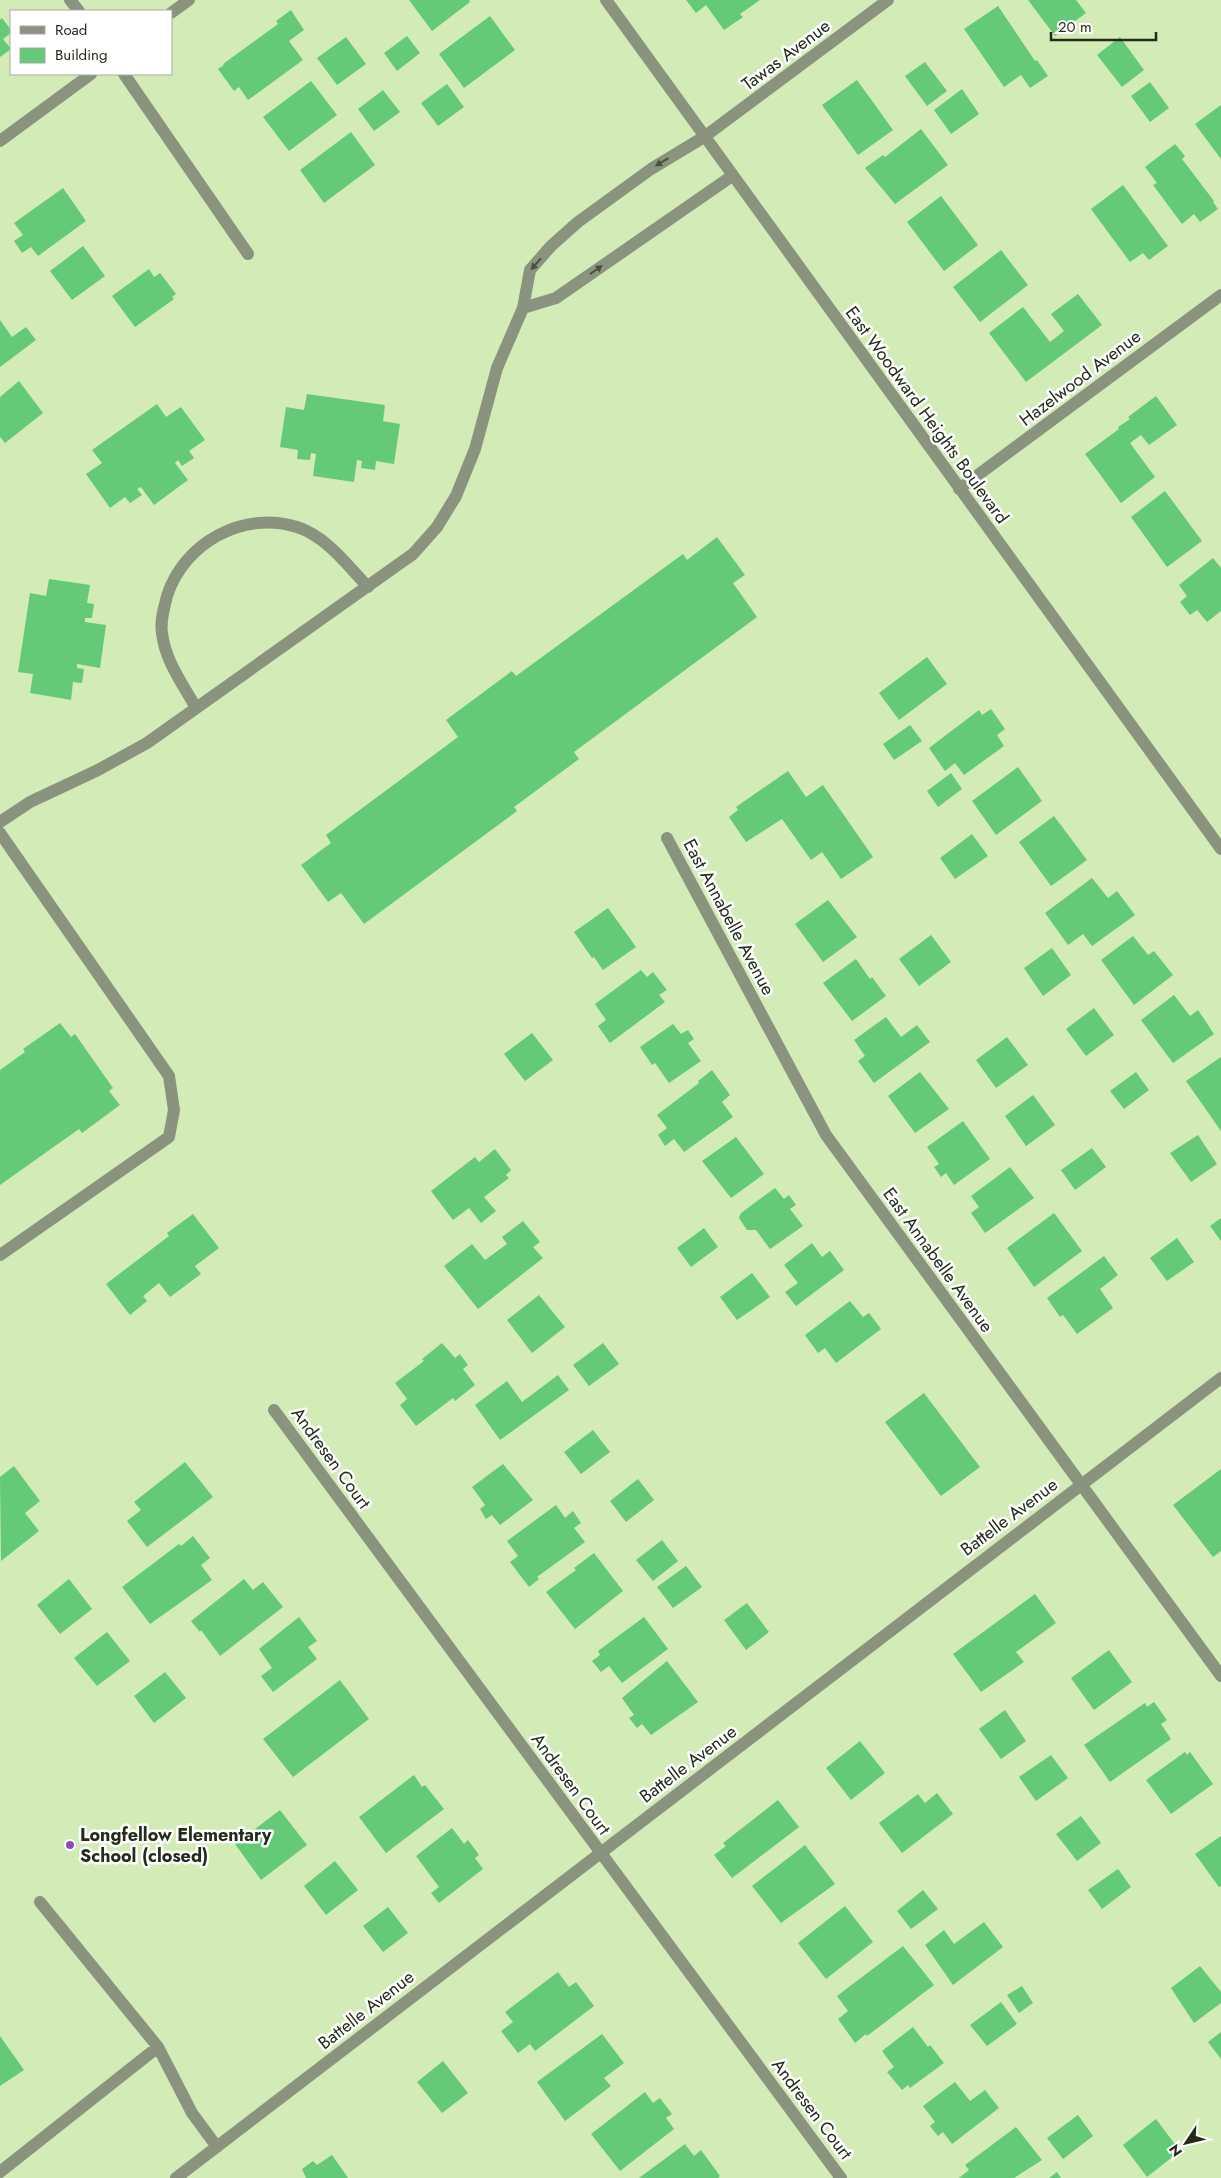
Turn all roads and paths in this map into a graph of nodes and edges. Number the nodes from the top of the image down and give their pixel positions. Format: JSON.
{"nodes":[{"id":1,"x":189,"y":0,"type":"edge"},
{"id":2,"x":606,"y":0,"type":"edge"},
{"id":3,"x":888,"y":0,"type":"edge"},
{"id":4,"x":172,"y":12,"type":"edge"},
{"id":5,"x":90,"y":75,"type":"edge"},
{"id":6,"x":125,"y":75,"type":"edge"},
{"id":7,"x":704,"y":137,"type":"junction"},
{"id":8,"x":0,"y":141,"type":"edge"},
{"id":9,"x":732,"y":176,"type":"junction"},
{"id":10,"x":248,"y":254,"type":"dead end"},
{"id":11,"x":1221,"y":295,"type":"edge"},
{"id":12,"x":523,"y":308,"type":"junction"},
{"id":13,"x":959,"y":489,"type":"junction"},
{"id":14,"x":368,"y":587,"type":"junction"},
{"id":15,"x":196,"y":708,"type":"junction"},
{"id":16,"x":0,"y":822,"type":"edge"},
{"id":17,"x":0,"y":833,"type":"edge"},
{"id":18,"x":667,"y":838,"type":"dead end"},
{"id":19,"x":1219,"y":842,"type":"edge"},
{"id":20,"x":0,"y":1255,"type":"edge"},
{"id":21,"x":1221,"y":1378,"type":"edge"},
{"id":22,"x":274,"y":1410,"type":"dead end"},
{"id":23,"x":1080,"y":1485,"type":"junction"},
{"id":24,"x":1221,"y":1676,"type":"edge"},
{"id":25,"x":600,"y":1852,"type":"junction"},
{"id":26,"x":40,"y":1902,"type":"dead end"},
{"id":27,"x":158,"y":2047,"type":"junction"},
{"id":28,"x":217,"y":2146,"type":"junction"},
{"id":29,"x":0,"y":2172,"type":"edge"},
{"id":30,"x":176,"y":2178,"type":"edge"},
{"id":31,"x":841,"y":2178,"type":"edge"}],
"edges":[{"from":1,"to":4,"type":"street"},
{"from":2,"to":7,"type":"street","name":"East Woodward Heights Boulevard"},
{"from":3,"to":7,"type":"street","name":"Tawas Avenue"},
{"from":5,"to":8,"type":"street"},
{"from":6,"to":10,"type":"street"},
{"from":7,"to":9,"type":"street","name":"East Woodward Heights Boulevard"},
{"from":7,"to":12,"type":"street","name":"Tawas Avenue","one_way":true},
{"from":12,"to":9,"type":"street","one_way":true},
{"from":9,"to":13,"type":"street","name":"East Woodward Heights Boulevard"},
{"from":11,"to":13,"type":"street","name":"Hazelwood Avenue"},
{"from":12,"to":14,"type":"street","name":"Tawas Avenue"},
{"from":13,"to":19,"type":"street","name":"East Woodward Heights Boulevard"},
{"from":14,"to":15,"type":"street","name":"Tawas Avenue"},
{"from":14,"to":15,"type":"street"},
{"from":15,"to":16,"type":"street","name":"Tawas Avenue"},
{"from":17,"to":20,"type":"street"},
{"from":18,"to":23,"type":"street","name":"East Annabelle Avenue"},
{"from":21,"to":23,"type":"street","name":"Battelle Avenue"},
{"from":22,"to":25,"type":"street","name":"Andresen Court"},
{"from":23,"to":24,"type":"street","name":"East Annabelle Avenue"},
{"from":23,"to":25,"type":"street","name":"Battelle Avenue"},
{"from":25,"to":28,"type":"street","name":"Battelle Avenue"},
{"from":25,"to":31,"type":"street","name":"Andresen Court"},
{"from":26,"to":27,"type":"street"},
{"from":27,"to":28,"type":"street"},
{"from":27,"to":29,"type":"street"},
{"from":28,"to":30,"type":"street","name":"Battelle Avenue"}]}
